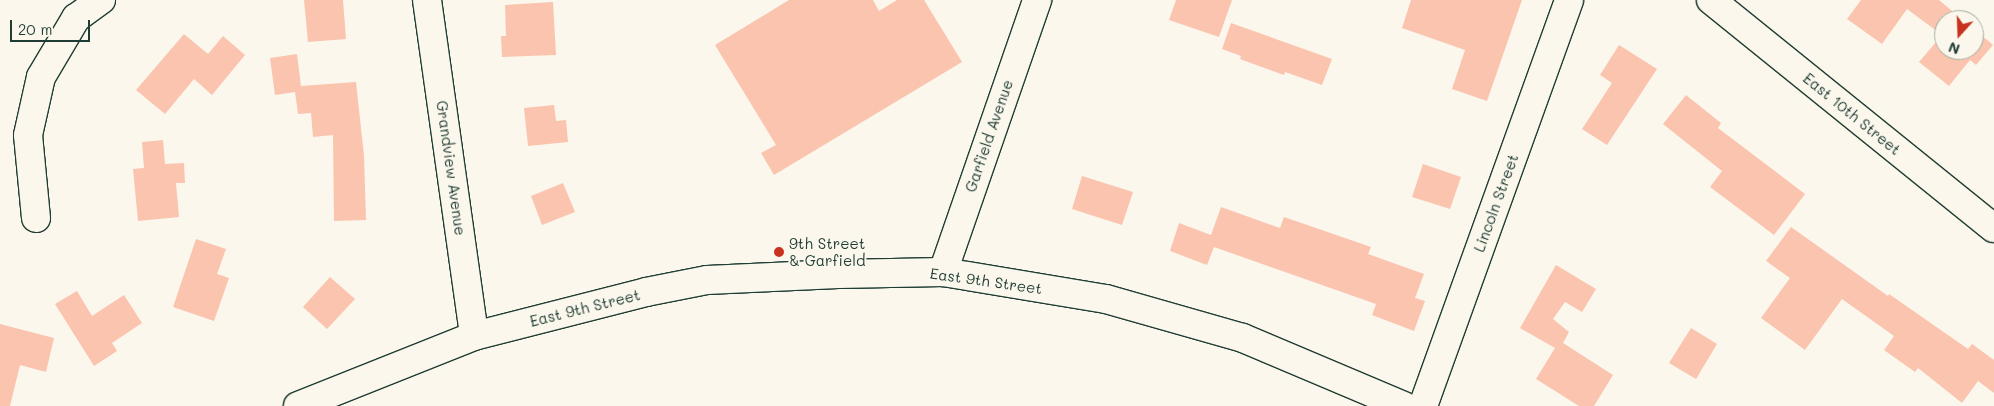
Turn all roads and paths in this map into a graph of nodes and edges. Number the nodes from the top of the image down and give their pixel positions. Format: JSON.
{"nodes":[{"id":1,"x":101,"y":0,"type":"edge"},
{"id":2,"x":428,"y":0,"type":"edge"},
{"id":3,"x":1037,"y":0,"type":"edge"},
{"id":4,"x":1568,"y":0,"type":"edge"},
{"id":5,"x":1711,"y":0,"type":"edge"},
{"id":6,"x":36,"y":218,"type":"dead end"},
{"id":7,"x":1994,"y":228,"type":"edge"},
{"id":8,"x":943,"y":272,"type":"junction"},
{"id":9,"x":474,"y":336,"type":"junction"},
{"id":10,"x":298,"y":406,"type":"edge"},
{"id":11,"x":1404,"y":406,"type":"edge"},
{"id":12,"x":1423,"y":406,"type":"edge"}],
"edges":[{"from":1,"to":6,"type":"street"},
{"from":2,"to":9,"type":"street","name":"Grandview Avenue"},
{"from":3,"to":8,"type":"street","name":"Garfield Avenue"},
{"from":4,"to":12,"type":"street","name":"Lincoln Street"},
{"from":5,"to":7,"type":"street","name":"East 10th Street"},
{"from":8,"to":9,"type":"street","name":"East 9th Street"},
{"from":8,"to":11,"type":"street","name":"East 9th Street"},
{"from":9,"to":10,"type":"street","name":"East 9th Street"}]}
